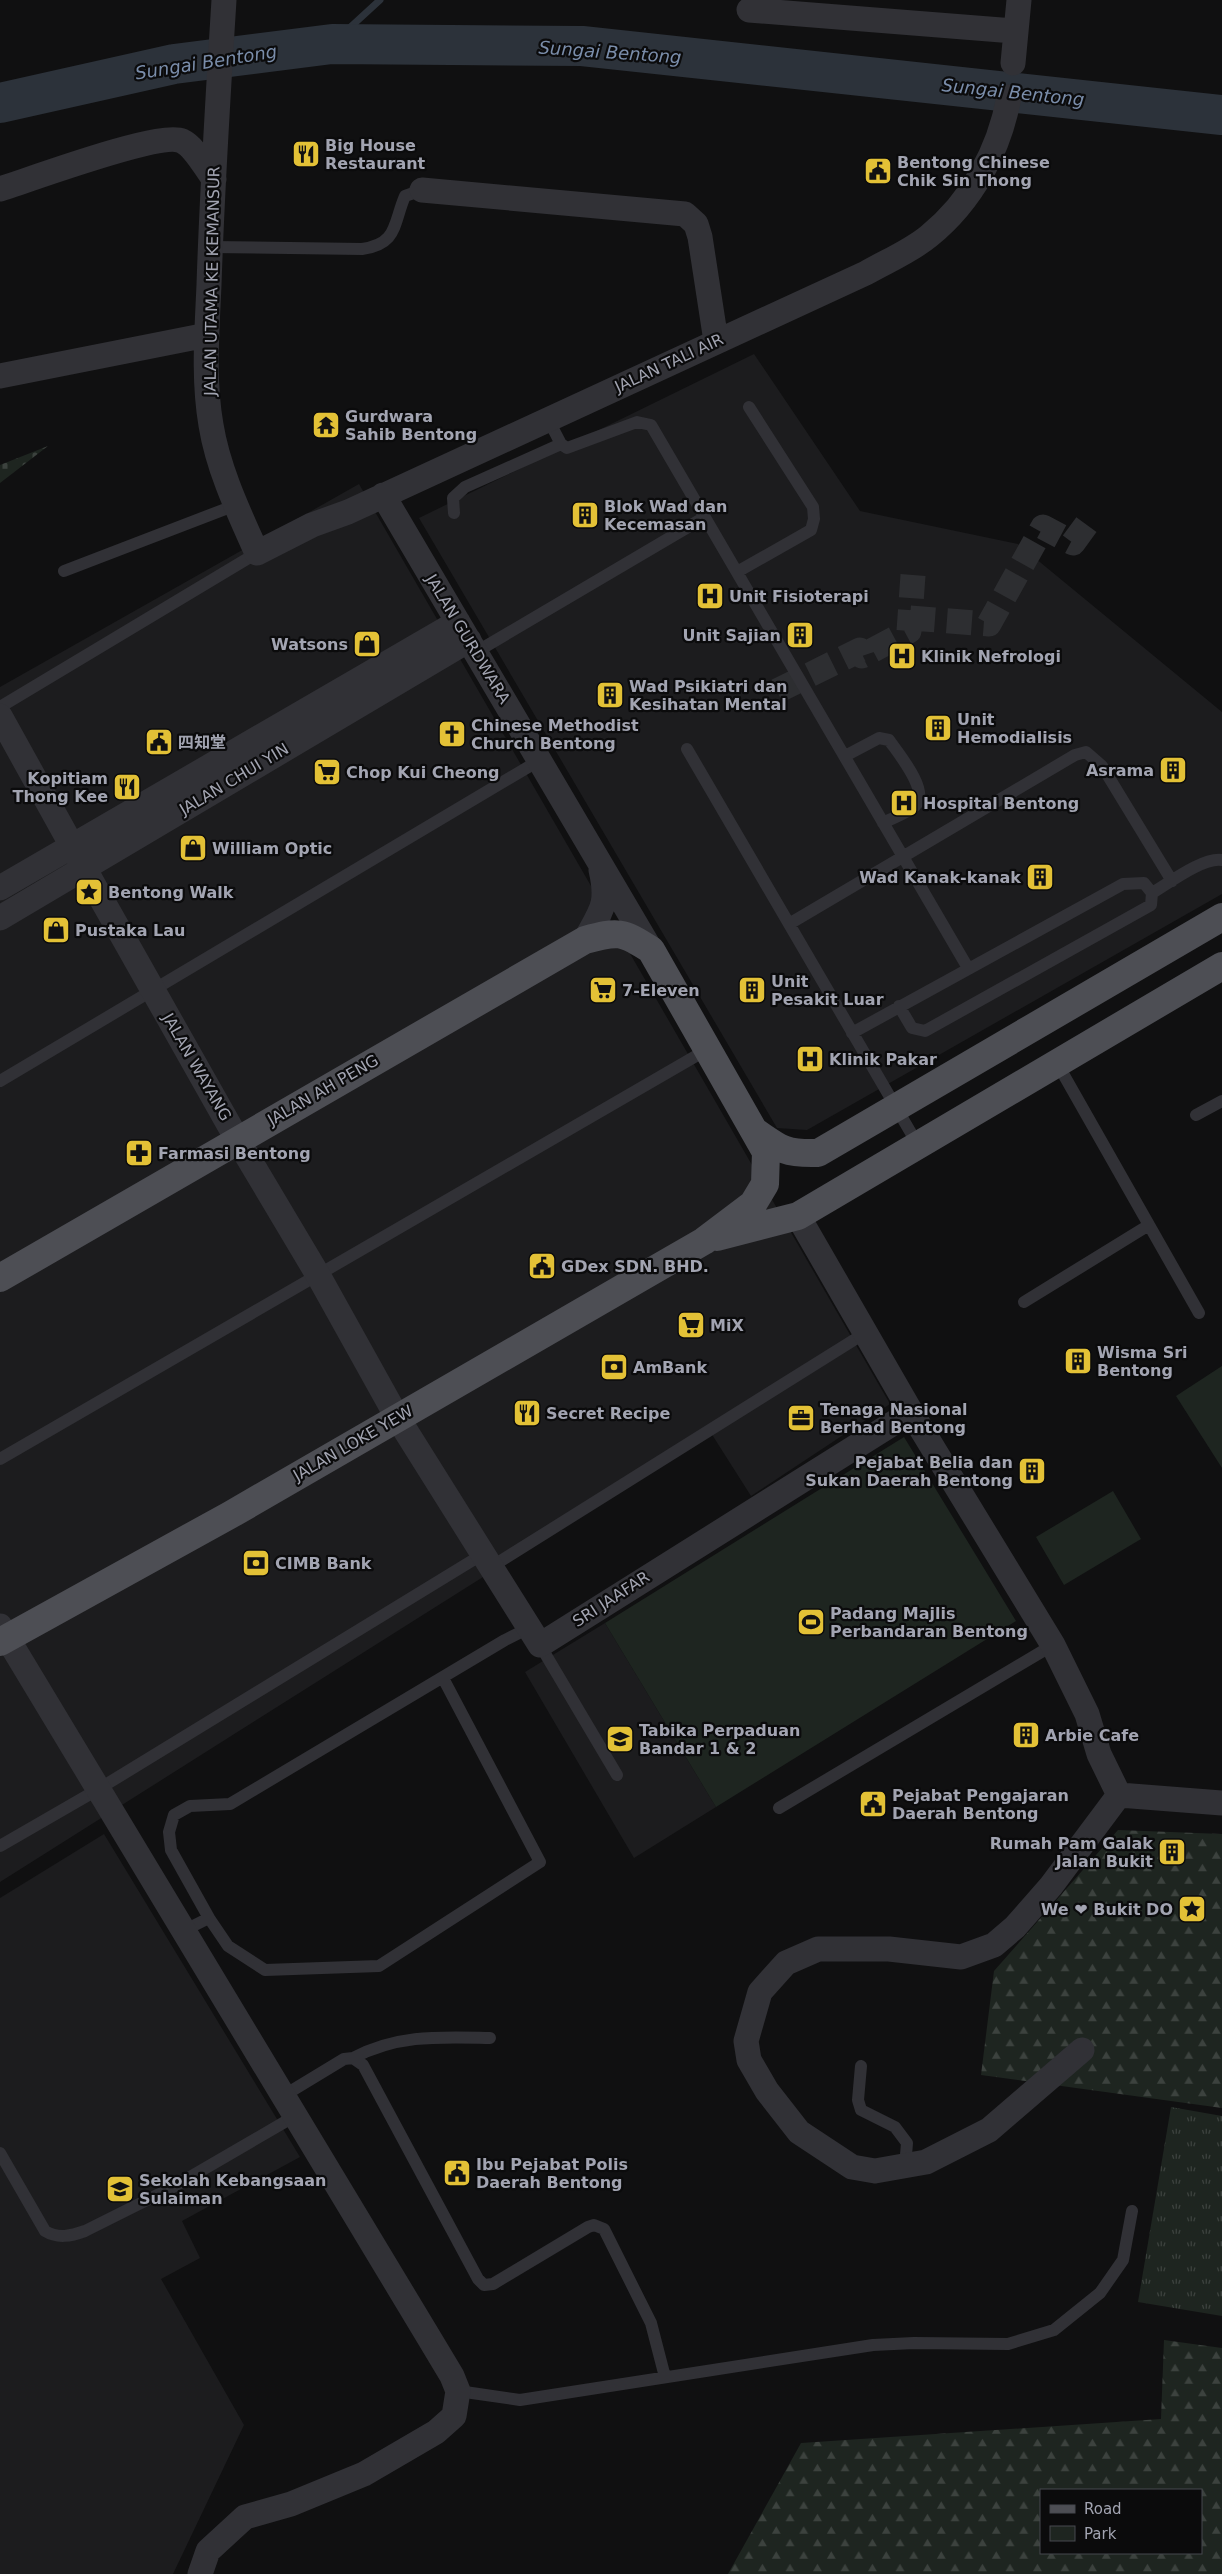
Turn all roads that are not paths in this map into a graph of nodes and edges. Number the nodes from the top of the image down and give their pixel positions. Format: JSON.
{"nodes":[{"id":1,"x":224,"y":0,"type":"edge"},
{"id":2,"x":1018,"y":0,"type":"edge"},
{"id":3,"x":783,"y":6,"type":"edge"},
{"id":4,"x":750,"y":10,"type":"dead end"},
{"id":5,"x":1014,"y":31,"type":"junction"},
{"id":6,"x":1013,"y":63,"type":"dead end"},
{"id":7,"x":1009,"y":97,"type":"dead end"},
{"id":8,"x":214,"y":179,"type":"junction"},
{"id":9,"x":0,"y":189,"type":"edge"},
{"id":10,"x":422,"y":190,"type":"joint"},
{"id":11,"x":210,"y":246,"type":"junction"},
{"id":12,"x":207,"y":336,"type":"junction"},
{"id":13,"x":716,"y":341,"type":"junction"},
{"id":14,"x":0,"y":376,"type":"edge"},
{"id":15,"x":749,"y":406,"type":"dead end"},
{"id":16,"x":548,"y":419,"type":"junction"},
{"id":17,"x":561,"y":444,"type":"junction"},
{"id":18,"x":383,"y":495,"type":"junction"},
{"id":19,"x":236,"y":504,"type":"junction"},
{"id":20,"x":454,"y":513,"type":"dead end"},
{"id":21,"x":705,"y":517,"type":"junction"},
{"id":22,"x":257,"y":554,"type":"junction"},
{"id":23,"x":64,"y":571,"type":"dead end"},
{"id":24,"x":737,"y":572,"type":"junction"},
{"id":25,"x":467,"y":638,"type":"junction"},
{"id":26,"x":0,"y":707,"type":"edge"},
{"id":27,"x":0,"y":716,"type":"edge"},
{"id":28,"x":686,"y":749,"type":"dead end"},
{"id":29,"x":845,"y":756,"type":"junction"},
{"id":30,"x":540,"y":760,"type":"junction"},
{"id":31,"x":883,"y":823,"type":"junction"},
{"id":32,"x":71,"y":846,"type":"junction"},
{"id":33,"x":903,"y":857,"type":"junction"},
{"id":34,"x":599,"y":860,"type":"junction"},
{"id":35,"x":1222,"y":860,"type":"edge"},
{"id":36,"x":84,"y":868,"type":"junction"},
{"id":37,"x":1172,"y":881,"type":"junction"},
{"id":38,"x":0,"y":888,"type":"edge"},
{"id":39,"x":1152,"y":893,"type":"junction"},
{"id":40,"x":1222,"y":917,"type":"edge"},
{"id":41,"x":0,"y":918,"type":"edge"},
{"id":42,"x":788,"y":924,"type":"junction"},
{"id":43,"x":585,"y":940,"type":"junction"},
{"id":44,"x":651,"y":950,"type":"junction"},
{"id":45,"x":1222,"y":966,"type":"edge"},
{"id":46,"x":968,"y":968,"type":"junction"},
{"id":47,"x":153,"y":990,"type":"junction"},
{"id":48,"x":899,"y":1006,"type":"junction"},
{"id":49,"x":852,"y":1033,"type":"junction"},
{"id":50,"x":708,"y":1050,"type":"junction"},
{"id":51,"x":1057,"y":1064,"type":"junction"},
{"id":52,"x":0,"y":1081,"type":"edge"},
{"id":53,"x":1222,"y":1101,"type":"edge"},
{"id":54,"x":895,"y":1108,"type":"junction"},
{"id":55,"x":1196,"y":1115,"type":"dead end"},
{"id":56,"x":756,"y":1132,"type":"junction"},
{"id":57,"x":238,"y":1139,"type":"junction"},
{"id":58,"x":918,"y":1145,"type":"junction"},
{"id":59,"x":798,"y":1216,"type":"junction"},
{"id":60,"x":1149,"y":1225,"type":"junction"},
{"id":61,"x":704,"y":1241,"type":"junction"},
{"id":62,"x":318,"y":1275,"type":"junction"},
{"id":63,"x":0,"y":1278,"type":"edge"},
{"id":64,"x":1024,"y":1302,"type":"dead end"},
{"id":65,"x":1199,"y":1313,"type":"dead end"},
{"id":66,"x":865,"y":1332,"type":"junction"},
{"id":67,"x":910,"y":1412,"type":"junction"},
{"id":68,"x":397,"y":1417,"type":"junction"},
{"id":69,"x":0,"y":1459,"type":"edge"},
{"id":70,"x":487,"y":1561,"type":"junction"},
{"id":71,"x":2,"y":1635,"type":"edge"},
{"id":72,"x":534,"y":1636,"type":"junction"},
{"id":73,"x":1053,"y":1645,"type":"junction"},
{"id":74,"x":443,"y":1678,"type":"junction"},
{"id":75,"x":617,"y":1775,"type":"dead end"},
{"id":76,"x":97,"y":1790,"type":"junction"},
{"id":77,"x":1119,"y":1795,"type":"junction"},
{"id":78,"x":1222,"y":1803,"type":"edge"},
{"id":79,"x":779,"y":1808,"type":"dead end"},
{"id":80,"x":0,"y":1846,"type":"edge"},
{"id":81,"x":210,"y":1918,"type":"junction"},
{"id":82,"x":183,"y":1931,"type":"junction"},
{"id":83,"x":490,"y":2038,"type":"dead end"},
{"id":84,"x":1082,"y":2050,"type":"dead end"},
{"id":85,"x":353,"y":2058,"type":"junction"},
{"id":86,"x":861,"y":2066,"type":"dead end"},
{"id":87,"x":289,"y":2106,"type":"junction"},
{"id":88,"x":0,"y":2153,"type":"edge"},
{"id":89,"x":905,"y":2167,"type":"junction"},
{"id":90,"x":1132,"y":2211,"type":"dead end"},
{"id":91,"x":665,"y":2377,"type":"junction"},
{"id":92,"x":458,"y":2391,"type":"junction"},
{"id":93,"x":200,"y":2574,"type":"edge"}],
"edges":[{"from":1,"to":8,"type":"street","name":"JALAN UTAMA KE KEMANSUR"},
{"from":2,"to":5,"type":"street"},
{"from":3,"to":4,"type":"street"},
{"from":3,"to":5,"type":"street"},
{"from":5,"to":6,"type":"street"},
{"from":7,"to":13,"type":"street","name":"JALAN TALI AIR"},
{"from":8,"to":9,"type":"street"},
{"from":8,"to":11,"type":"street","name":"JALAN UTAMA KE KEMANSUR"},
{"from":10,"to":11,"type":"lane"},
{"from":10,"to":13,"type":"street"},
{"from":11,"to":12,"type":"street","name":"JALAN UTAMA KE KEMANSUR"},
{"from":12,"to":14,"type":"street"},
{"from":12,"to":19,"type":"street","name":"JALAN UTAMA KE KEMANSUR"},
{"from":13,"to":16,"type":"street","name":"JALAN TALI AIR"},
{"from":15,"to":24,"type":"lane"},
{"from":16,"to":17,"type":"lane"},
{"from":16,"to":18,"type":"street","name":"JALAN TALI AIR"},
{"from":17,"to":20,"type":"lane"},
{"from":17,"to":21,"type":"lane"},
{"from":18,"to":22,"type":"street","name":"JALAN TALI AIR"},
{"from":18,"to":25,"type":"street","name":"JALAN GURDWARA"},
{"from":19,"to":22,"type":"street","name":"JALAN UTAMA KE KEMANSUR"},
{"from":19,"to":23,"type":"lane"},
{"from":21,"to":24,"type":"lane"},
{"from":21,"to":25,"type":"lane"},
{"from":22,"to":26,"type":"lane"},
{"from":24,"to":29,"type":"lane"},
{"from":25,"to":30,"type":"street","name":"JALAN GURDWARA"},
{"from":25,"to":32,"type":"street","name":"JALAN CHUI YIN"},
{"from":25,"to":36,"type":"street","name":"JALAN CHUI YIN"},
{"from":27,"to":32,"type":"street","name":"JALAN WAYANG"},
{"from":28,"to":42,"type":"lane"},
{"from":29,"to":31,"type":"lane"},
{"from":29,"to":31,"type":"lane"},
{"from":30,"to":34,"type":"street","name":"JALAN GURDWARA"},
{"from":30,"to":47,"type":"lane"},
{"from":31,"to":33,"type":"lane"},
{"from":32,"to":36,"type":"street","name":"JALAN WAYANG"},
{"from":32,"to":38,"type":"street","name":"JALAN CHUI YIN"},
{"from":33,"to":37,"type":"lane"},
{"from":33,"to":42,"type":"lane"},
{"from":33,"to":46,"type":"lane"},
{"from":34,"to":43,"type":"street"},
{"from":34,"to":44,"type":"street","name":"JALAN GURDWARA"},
{"from":35,"to":37,"type":"lane"},
{"from":36,"to":41,"type":"street","name":"JALAN CHUI YIN"},
{"from":36,"to":47,"type":"street","name":"JALAN WAYANG"},
{"from":37,"to":39,"type":"lane"},
{"from":39,"to":46,"type":"lane"},
{"from":39,"to":48,"type":"lane"},
{"from":40,"to":54,"type":"main road"},
{"from":42,"to":49,"type":"lane"},
{"from":43,"to":44,"type":"main road","name":"JALAN AH PENG"},
{"from":43,"to":57,"type":"main road","name":"JALAN AH PENG"},
{"from":44,"to":50,"type":"main road"},
{"from":45,"to":51,"type":"main road"},
{"from":46,"to":48,"type":"lane"},
{"from":47,"to":52,"type":"lane"},
{"from":47,"to":57,"type":"street","name":"JALAN WAYANG"},
{"from":48,"to":49,"type":"lane"},
{"from":49,"to":54,"type":"lane"},
{"from":50,"to":56,"type":"main road"},
{"from":50,"to":62,"type":"lane"},
{"from":51,"to":58,"type":"main road"},
{"from":51,"to":60,"type":"lane"},
{"from":53,"to":55,"type":"lane"},
{"from":54,"to":56,"type":"main road"},
{"from":54,"to":58,"type":"lane"},
{"from":56,"to":61,"type":"main road"},
{"from":57,"to":62,"type":"street","name":"JALAN WAYANG"},
{"from":57,"to":63,"type":"main road","name":"JALAN AH PENG"},
{"from":58,"to":59,"type":"main road"},
{"from":59,"to":61,"type":"main road"},
{"from":59,"to":66,"type":"street"},
{"from":60,"to":64,"type":"lane"},
{"from":60,"to":65,"type":"lane"},
{"from":61,"to":68,"type":"main road","name":"JALAN LOKE YEW"},
{"from":62,"to":68,"type":"street","name":"JALAN WAYANG"},
{"from":62,"to":69,"type":"lane"},
{"from":66,"to":67,"type":"street"},
{"from":66,"to":70,"type":"lane"},
{"from":67,"to":72,"type":"street","name":"SRI JAAFAR"},
{"from":67,"to":73,"type":"street"},
{"from":68,"to":70,"type":"street"},
{"from":68,"to":71,"type":"main road","name":"JALAN LOKE YEW"},
{"from":70,"to":72,"type":"street"},
{"from":70,"to":76,"type":"lane"},
{"from":71,"to":76,"type":"street"},
{"from":72,"to":74,"type":"lane"},
{"from":72,"to":75,"type":"lane"},
{"from":73,"to":77,"type":"street"},
{"from":73,"to":79,"type":"lane"},
{"from":74,"to":81,"type":"lane"},
{"from":74,"to":81,"type":"lane"},
{"from":76,"to":80,"type":"lane"},
{"from":76,"to":82,"type":"street"},
{"from":77,"to":78,"type":"street"},
{"from":77,"to":89,"type":"street"},
{"from":81,"to":82,"type":"lane"},
{"from":82,"to":87,"type":"street"},
{"from":83,"to":85,"type":"lane"},
{"from":84,"to":89,"type":"street"},
{"from":85,"to":87,"type":"lane"},
{"from":85,"to":91,"type":"lane"},
{"from":86,"to":89,"type":"lane"},
{"from":87,"to":88,"type":"lane"},
{"from":87,"to":92,"type":"street"},
{"from":90,"to":91,"type":"lane"},
{"from":91,"to":92,"type":"lane"},
{"from":92,"to":93,"type":"street"}]}
